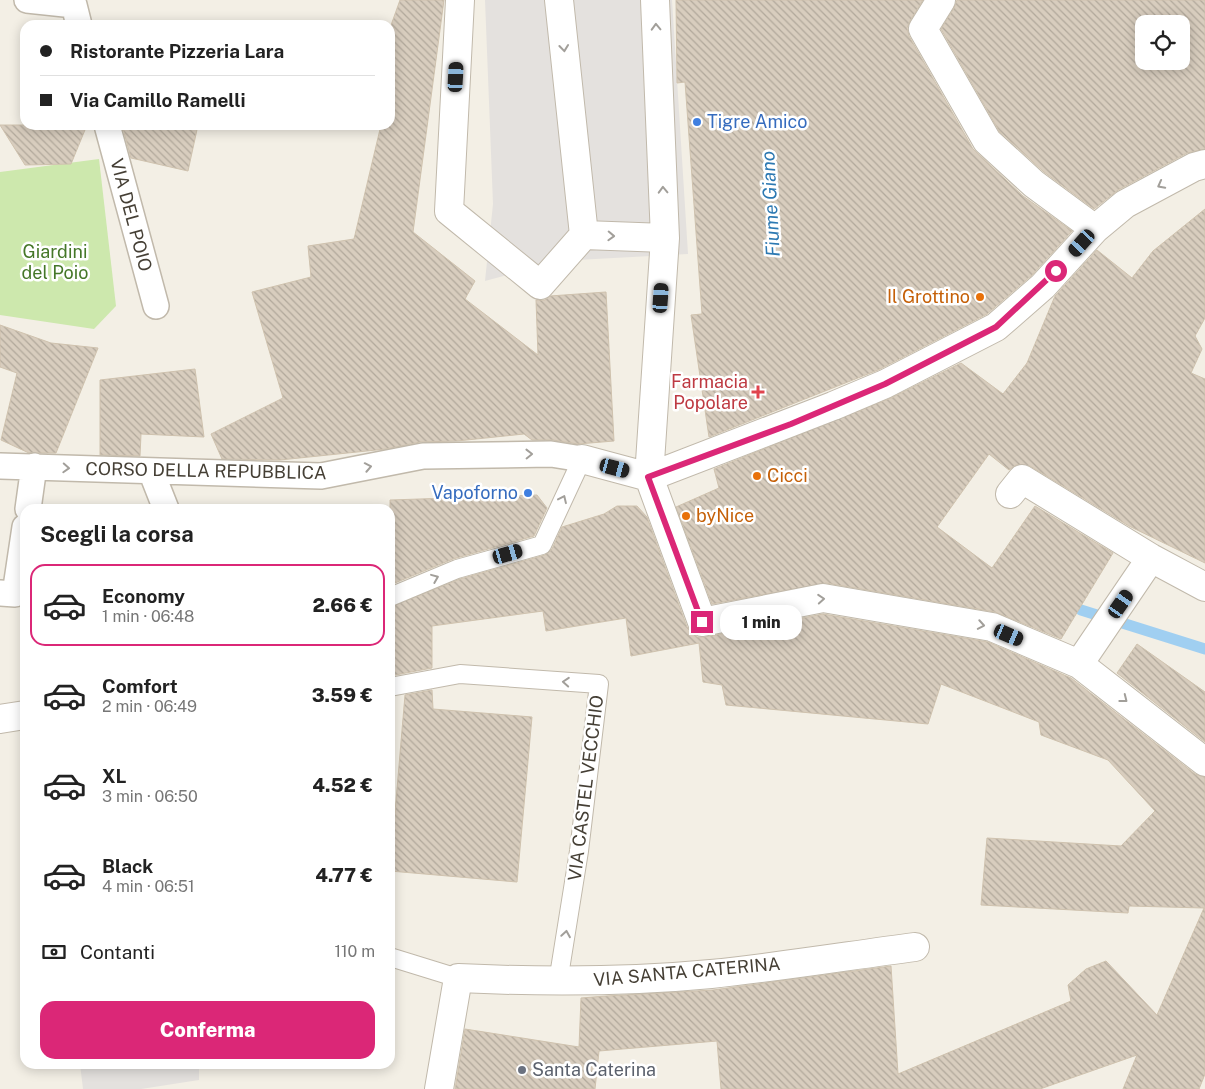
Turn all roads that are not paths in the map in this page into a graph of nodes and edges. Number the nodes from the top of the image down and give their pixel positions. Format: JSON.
{"nodes":[{"id":1,"x":27,"y":0,"type":"edge"},
{"id":2,"x":460,"y":0,"type":"edge"},
{"id":3,"x":559,"y":0,"type":"edge"},
{"id":4,"x":655,"y":0,"type":"edge"},
{"id":5,"x":941,"y":0,"type":"edge"},
{"id":6,"x":78,"y":20,"type":"edge"},
{"id":7,"x":108,"y":130,"type":"edge"},
{"id":8,"x":1205,"y":164,"type":"edge"},
{"id":9,"x":1095,"y":228,"type":"junction"},
{"id":10,"x":584,"y":235,"type":"junction"},
{"id":11,"x":666,"y":238,"type":"junction"},
{"id":12,"x":156,"y":306,"type":"dead end"},
{"id":13,"x":582,"y":459,"type":"junction"},
{"id":14,"x":0,"y":466,"type":"edge"},
{"id":15,"x":34,"y":466,"type":"junction"},
{"id":16,"x":151,"y":471,"type":"junction"},
{"id":17,"x":648,"y":477,"type":"junction"},
{"id":18,"x":1010,"y":494,"type":"dead end"},
{"id":19,"x":29,"y":504,"type":"edge"},
{"id":20,"x":164,"y":504,"type":"edge"},
{"id":21,"x":1152,"y":558,"type":"junction"},
{"id":22,"x":20,"y":560,"type":"edge"},
{"id":23,"x":1205,"y":587,"type":"edge"},
{"id":24,"x":0,"y":593,"type":"edge"},
{"id":25,"x":395,"y":595,"type":"edge"},
{"id":26,"x":1079,"y":664,"type":"junction"},
{"id":27,"x":395,"y":686,"type":"edge"},
{"id":28,"x":20,"y":716,"type":"edge"},
{"id":29,"x":0,"y":719,"type":"edge"},
{"id":30,"x":1205,"y":762,"type":"edge"},
{"id":31,"x":915,"y":947,"type":"dead end"},
{"id":32,"x":395,"y":959,"type":"edge"},
{"id":33,"x":458,"y":978,"type":"junction"},
{"id":34,"x":558,"y":982,"type":"junction"},
{"id":35,"x":439,"y":1089,"type":"edge"}],
"edges":[{"from":1,"to":6,"type":"street"},
{"from":2,"to":10,"type":"street"},
{"from":3,"to":10,"type":"street","one_way":true},
{"from":11,"to":4,"type":"street","one_way":true},
{"from":5,"to":9,"type":"street"},
{"from":7,"to":12,"type":"street","name":"VIA DEL POIO"},
{"from":8,"to":9,"type":"street","one_way":true},
{"from":9,"to":17,"type":"street"},
{"from":10,"to":11,"type":"street","one_way":true},
{"from":11,"to":17,"type":"street"},
{"from":16,"to":13,"type":"street","name":"CORSO DELLA REPUBBLICA","one_way":true},
{"from":13,"to":17,"type":"street","name":"CORSO DELLA REPUBBLICA"},
{"from":25,"to":13,"type":"lane","one_way":true},
{"from":14,"to":15,"type":"street","name":"CORSO DELLA REPUBBLICA"},
{"from":15,"to":16,"type":"street","name":"CORSO DELLA REPUBBLICA","one_way":true},
{"from":15,"to":19,"type":"street"},
{"from":16,"to":20,"type":"street"},
{"from":17,"to":26,"type":"street","one_way":true},
{"from":18,"to":21,"type":"street"},
{"from":21,"to":23,"type":"street"},
{"from":21,"to":26,"type":"street"},
{"from":22,"to":24,"type":"street"},
{"from":26,"to":30,"type":"street","one_way":true},
{"from":34,"to":27,"type":"lane","name":"VIA CASTEL VECCHIO","one_way":true},
{"from":28,"to":29,"type":"street"},
{"from":31,"to":34,"type":"street","name":"VIA SANTA CATERINA"},
{"from":32,"to":33,"type":"lane","name":"VIA SANTA CATERINA"},
{"from":33,"to":34,"type":"street","name":"VIA SANTA CATERINA"},
{"from":33,"to":35,"type":"street"}]}
